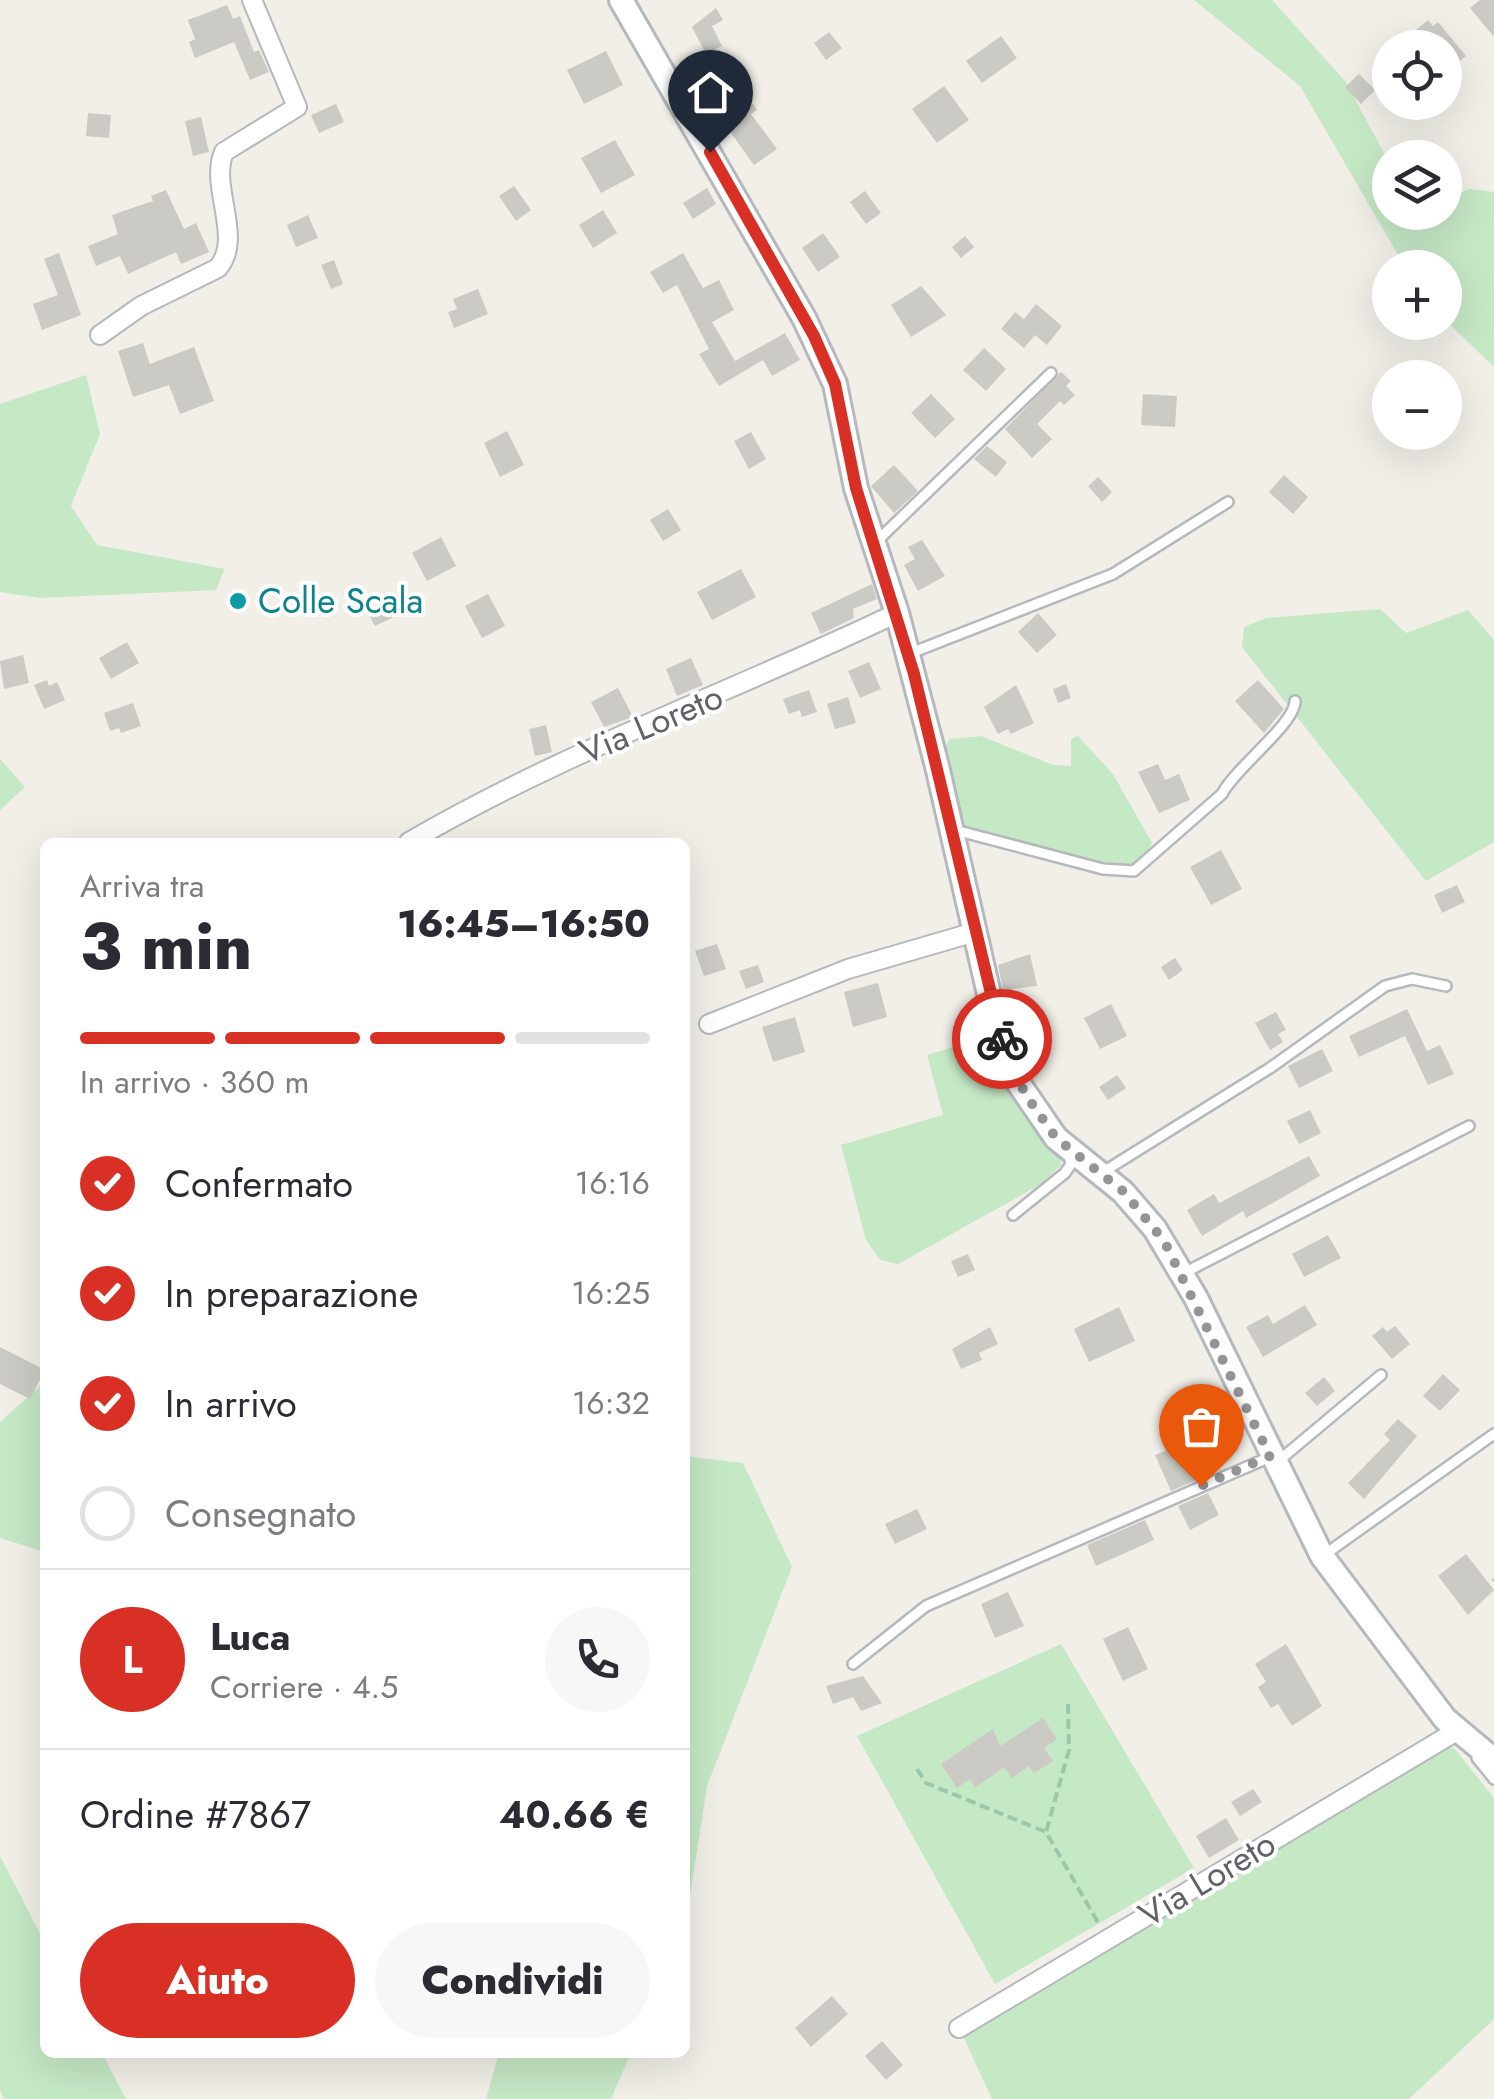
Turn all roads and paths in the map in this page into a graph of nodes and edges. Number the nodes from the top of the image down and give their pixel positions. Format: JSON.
{"nodes":[{"id":1,"x":252,"y":0,"type":"edge"},
{"id":2,"x":621,"y":0,"type":"edge"},
{"id":3,"x":100,"y":335,"type":"dead end"},
{"id":4,"x":1051,"y":374,"type":"dead end"},
{"id":5,"x":1228,"y":502,"type":"dead end"},
{"id":6,"x":872,"y":546,"type":"junction"},
{"id":7,"x":896,"y":613,"type":"junction"},
{"id":8,"x":908,"y":654,"type":"junction"},
{"id":9,"x":1295,"y":700,"type":"dead end"},
{"id":10,"x":952,"y":830,"type":"junction"},
{"id":11,"x":417,"y":838,"type":"edge"},
{"id":12,"x":975,"y":932,"type":"junction"},
{"id":13,"x":1446,"y":986,"type":"dead end"},
{"id":14,"x":708,"y":1024,"type":"dead end"},
{"id":15,"x":1469,"y":1126,"type":"dead end"},
{"id":16,"x":1066,"y":1148,"type":"junction"},
{"id":17,"x":1100,"y":1174,"type":"junction"},
{"id":18,"x":1012,"y":1215,"type":"dead end"},
{"id":19,"x":1182,"y":1274,"type":"junction"},
{"id":20,"x":1381,"y":1376,"type":"dead end"},
{"id":21,"x":1494,"y":1434,"type":"edge"},
{"id":22,"x":1272,"y":1461,"type":"junction"},
{"id":23,"x":1322,"y":1556,"type":"junction"},
{"id":24,"x":853,"y":1664,"type":"dead end"},
{"id":25,"x":1068,"y":1704,"type":"dead end"},
{"id":26,"x":1455,"y":1732,"type":"junction"},
{"id":27,"x":1490,"y":1751,"type":"edge"},
{"id":28,"x":917,"y":1769,"type":"dead end"},
{"id":29,"x":1494,"y":1780,"type":"edge"},
{"id":30,"x":1046,"y":1832,"type":"junction"},
{"id":31,"x":1108,"y":1939,"type":"junction"},
{"id":32,"x":959,"y":2028,"type":"dead end"}],
"edges":[{"from":1,"to":3,"type":"street"},
{"from":2,"to":6,"type":"street"},
{"from":4,"to":6,"type":"lane"},
{"from":5,"to":8,"type":"lane"},
{"from":6,"to":7,"type":"street"},
{"from":7,"to":8,"type":"street"},
{"from":7,"to":11,"type":"street","name":"Via Loreto"},
{"from":8,"to":10,"type":"street"},
{"from":9,"to":10,"type":"lane"},
{"from":10,"to":12,"type":"street"},
{"from":12,"to":14,"type":"street"},
{"from":12,"to":16,"type":"street"},
{"from":13,"to":17,"type":"lane"},
{"from":15,"to":19,"type":"lane"},
{"from":16,"to":17,"type":"street"},
{"from":16,"to":18,"type":"lane"},
{"from":17,"to":19,"type":"street"},
{"from":19,"to":22,"type":"street"},
{"from":20,"to":22,"type":"lane"},
{"from":21,"to":23,"type":"lane"},
{"from":22,"to":23,"type":"street"},
{"from":22,"to":24,"type":"lane"},
{"from":23,"to":26,"type":"street"},
{"from":25,"to":30,"type":"path"},
{"from":26,"to":27,"type":"street"},
{"from":26,"to":29,"type":"lane"},
{"from":26,"to":31,"type":"street","name":"Via Loreto"},
{"from":28,"to":30,"type":"path"},
{"from":30,"to":31,"type":"path"},
{"from":31,"to":32,"type":"street","name":"Via Loreto"}]}
